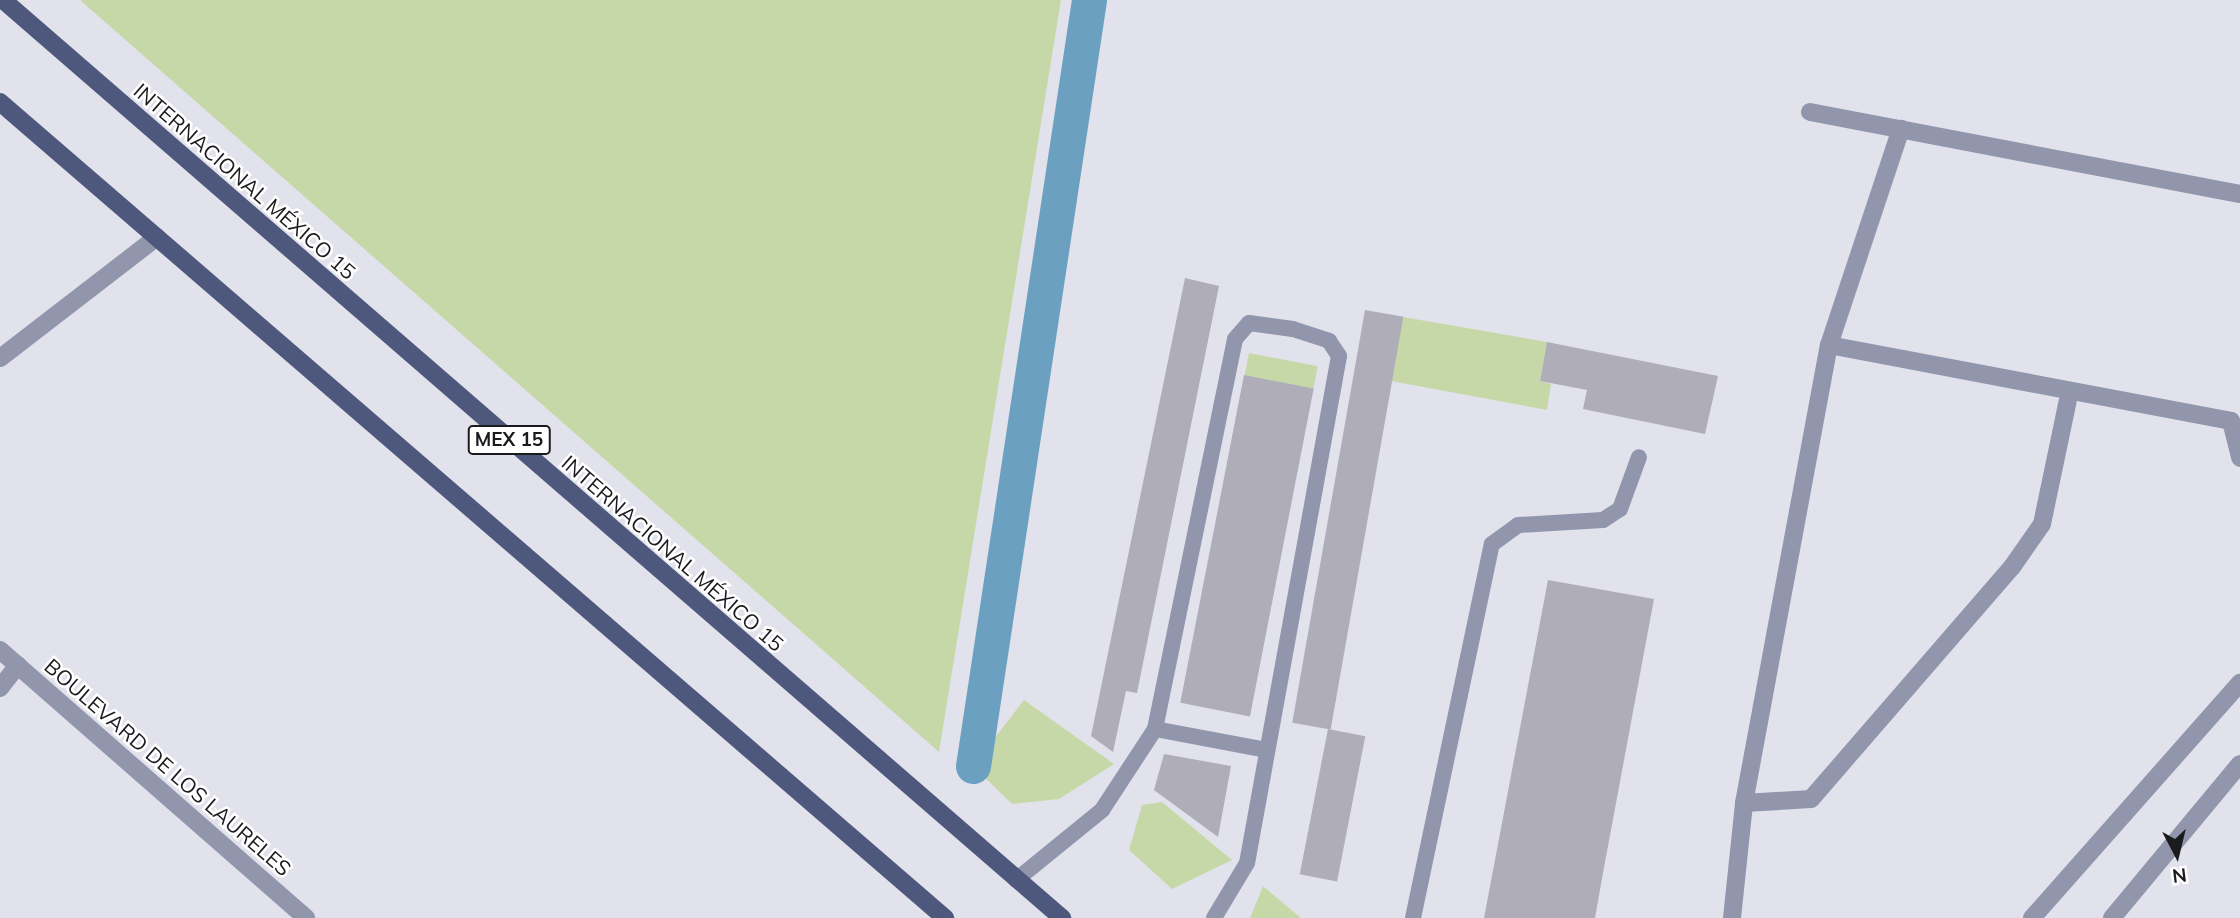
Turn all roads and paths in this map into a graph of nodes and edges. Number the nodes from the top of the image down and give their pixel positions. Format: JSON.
{"nodes":[{"id":1,"x":2,"y":0,"type":"edge"},
{"id":2,"x":0,"y":102,"type":"edge"},
{"id":3,"x":1810,"y":112,"type":"dead end"},
{"id":4,"x":1901,"y":129,"type":"junction"},
{"id":5,"x":2240,"y":194,"type":"edge"},
{"id":6,"x":157,"y":237,"type":"junction"},
{"id":7,"x":1829,"y":345,"type":"junction"},
{"id":8,"x":0,"y":358,"type":"edge"},
{"id":9,"x":2069,"y":395,"type":"junction"},
{"id":10,"x":1639,"y":457,"type":"dead end"},
{"id":11,"x":2240,"y":458,"type":"edge"},
{"id":12,"x":0,"y":650,"type":"edge"},
{"id":13,"x":18,"y":665,"type":"junction"},
{"id":14,"x":2240,"y":683,"type":"edge"},
{"id":15,"x":0,"y":688,"type":"edge"},
{"id":16,"x":1155,"y":729,"type":"junction"},
{"id":17,"x":1266,"y":750,"type":"junction"},
{"id":18,"x":2240,"y":764,"type":"edge"},
{"id":19,"x":1744,"y":803,"type":"junction"},
{"id":20,"x":1016,"y":880,"type":"junction"},
{"id":21,"x":306,"y":918,"type":"edge"},
{"id":22,"x":945,"y":918,"type":"edge"},
{"id":23,"x":1062,"y":918,"type":"edge"},
{"id":24,"x":1214,"y":918,"type":"edge"},
{"id":25,"x":1413,"y":918,"type":"edge"},
{"id":26,"x":1732,"y":918,"type":"edge"},
{"id":27,"x":2032,"y":918,"type":"edge"},
{"id":28,"x":2112,"y":918,"type":"edge"}],
"edges":[{"from":1,"to":20,"type":"main road","name":"INTERNACIONAL MÉXICO 15","number":"MEX 15"},
{"from":2,"to":6,"type":"main road"},
{"from":3,"to":4,"type":"street"},
{"from":4,"to":5,"type":"street"},
{"from":4,"to":7,"type":"street"},
{"from":6,"to":8,"type":"street"},
{"from":6,"to":22,"type":"main road"},
{"from":7,"to":9,"type":"street"},
{"from":7,"to":19,"type":"street"},
{"from":9,"to":11,"type":"street"},
{"from":9,"to":19,"type":"street"},
{"from":10,"to":25,"type":"lane"},
{"from":12,"to":13,"type":"street","name":"BOULEVARD DE LOS LAURELES"},
{"from":13,"to":15,"type":"street"},
{"from":13,"to":21,"type":"street","name":"BOULEVARD DE LOS LAURELES"},
{"from":14,"to":27,"type":"street"},
{"from":16,"to":17,"type":"lane"},
{"from":16,"to":17,"type":"lane"},
{"from":16,"to":20,"type":"lane"},
{"from":17,"to":24,"type":"lane"},
{"from":18,"to":28,"type":"street"},
{"from":19,"to":26,"type":"street"},
{"from":20,"to":23,"type":"main road","name":"INTERNACIONAL MÉXICO 15","number":"MEX 15"}]}
